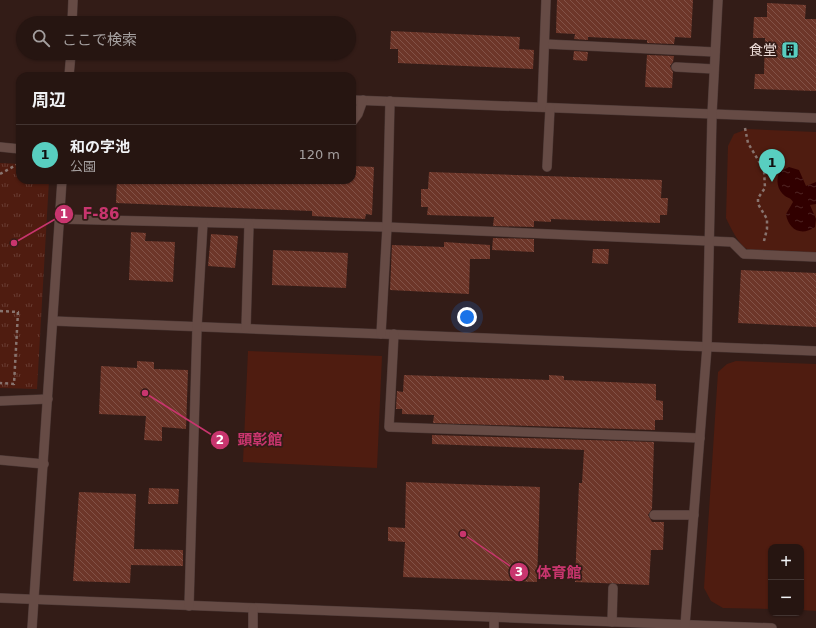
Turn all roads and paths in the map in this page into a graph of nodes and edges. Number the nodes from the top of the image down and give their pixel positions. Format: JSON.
{"nodes":[{"id":1,"x":74,"y":0,"type":"edge"},
{"id":2,"x":546,"y":0,"type":"edge"},
{"id":3,"x":718,"y":0,"type":"edge"},
{"id":4,"x":73,"y":16,"type":"edge"},
{"id":5,"x":545,"y":44,"type":"junction"},
{"id":6,"x":715,"y":52,"type":"junction"},
{"id":7,"x":70,"y":60,"type":"edge"},
{"id":8,"x":676,"y":67,"type":"dead end"},
{"id":9,"x":714,"y":69,"type":"junction"},
{"id":10,"x":69,"y":72,"type":"edge"},
{"id":11,"x":356,"y":100,"type":"edge"},
{"id":12,"x":363,"y":100,"type":"junction"},
{"id":13,"x":390,"y":101,"type":"junction"},
{"id":14,"x":546,"y":108,"type":"junction"},
{"id":15,"x":712,"y":114,"type":"junction"},
{"id":16,"x":356,"y":117,"type":"edge"},
{"id":17,"x":816,"y":118,"type":"edge"},
{"id":18,"x":745,"y":130,"type":"dead end"},
{"id":19,"x":0,"y":147,"type":"edge"},
{"id":20,"x":16,"y":149,"type":"edge"},
{"id":21,"x":16,"y":164,"type":"edge"},
{"id":22,"x":547,"y":167,"type":"dead end"},
{"id":23,"x":0,"y":174,"type":"edge"},
{"id":24,"x":62,"y":184,"type":"edge"},
{"id":25,"x":60,"y":219,"type":"junction"},
{"id":26,"x":202,"y":223,"type":"junction"},
{"id":27,"x":249,"y":224,"type":"junction"},
{"id":28,"x":387,"y":227,"type":"junction"},
{"id":29,"x":709,"y":241,"type":"junction"},
{"id":30,"x":767,"y":255,"type":"junction"},
{"id":31,"x":816,"y":257,"type":"edge"},
{"id":32,"x":0,"y":311,"type":"edge"},
{"id":33,"x":53,"y":321,"type":"junction"},
{"id":34,"x":198,"y":327,"type":"junction"},
{"id":35,"x":246,"y":328,"type":"junction"},
{"id":36,"x":381,"y":334,"type":"junction"},
{"id":37,"x":394,"y":334,"type":"junction"},
{"id":38,"x":707,"y":347,"type":"junction"},
{"id":39,"x":816,"y":351,"type":"edge"},
{"id":40,"x":0,"y":383,"type":"edge"},
{"id":41,"x":48,"y":400,"type":"junction"},
{"id":42,"x":0,"y":401,"type":"edge"},
{"id":43,"x":700,"y":438,"type":"junction"},
{"id":44,"x":0,"y":460,"type":"edge"},
{"id":45,"x":44,"y":464,"type":"junction"},
{"id":46,"x":654,"y":515,"type":"dead end"},
{"id":47,"x":694,"y":516,"type":"junction"},
{"id":48,"x":613,"y":588,"type":"dead end"},
{"id":49,"x":0,"y":598,"type":"edge"},
{"id":50,"x":35,"y":600,"type":"junction"},
{"id":51,"x":189,"y":606,"type":"junction"},
{"id":52,"x":254,"y":609,"type":"junction"},
{"id":53,"x":494,"y":618,"type":"junction"},
{"id":54,"x":612,"y":622,"type":"junction"},
{"id":55,"x":686,"y":625,"type":"junction"},
{"id":56,"x":32,"y":628,"type":"edge"},
{"id":57,"x":253,"y":628,"type":"edge"},
{"id":58,"x":494,"y":628,"type":"edge"},
{"id":59,"x":772,"y":628,"type":"edge"}],
"edges":[{"from":1,"to":4,"type":"lane"},
{"from":2,"to":5,"type":"lane"},
{"from":3,"to":6,"type":"lane"},
{"from":5,"to":6,"type":"lane"},
{"from":5,"to":14,"type":"lane"},
{"from":6,"to":9,"type":"lane"},
{"from":7,"to":10,"type":"lane"},
{"from":8,"to":9,"type":"lane"},
{"from":9,"to":15,"type":"lane"},
{"from":11,"to":12,"type":"lane"},
{"from":12,"to":13,"type":"lane"},
{"from":12,"to":16,"type":"lane"},
{"from":13,"to":14,"type":"lane"},
{"from":13,"to":28,"type":"lane"},
{"from":14,"to":15,"type":"lane"},
{"from":14,"to":22,"type":"lane"},
{"from":15,"to":17,"type":"lane"},
{"from":15,"to":29,"type":"lane"},
{"from":18,"to":30,"type":"path"},
{"from":19,"to":20,"type":"lane"},
{"from":21,"to":23,"type":"path"},
{"from":24,"to":25,"type":"lane"},
{"from":25,"to":26,"type":"lane"},
{"from":25,"to":33,"type":"lane"},
{"from":26,"to":27,"type":"lane"},
{"from":26,"to":34,"type":"lane"},
{"from":27,"to":28,"type":"lane"},
{"from":27,"to":35,"type":"lane"},
{"from":28,"to":29,"type":"lane"},
{"from":28,"to":36,"type":"lane"},
{"from":29,"to":30,"type":"lane"},
{"from":29,"to":38,"type":"lane"},
{"from":30,"to":31,"type":"lane"},
{"from":32,"to":40,"type":"path"},
{"from":33,"to":34,"type":"lane"},
{"from":33,"to":41,"type":"lane"},
{"from":34,"to":35,"type":"lane"},
{"from":34,"to":51,"type":"lane"},
{"from":35,"to":36,"type":"lane"},
{"from":36,"to":37,"type":"lane"},
{"from":37,"to":38,"type":"lane"},
{"from":37,"to":43,"type":"lane"},
{"from":38,"to":39,"type":"lane"},
{"from":38,"to":43,"type":"lane"},
{"from":41,"to":42,"type":"lane"},
{"from":41,"to":45,"type":"lane"},
{"from":43,"to":47,"type":"lane"},
{"from":44,"to":45,"type":"lane"},
{"from":45,"to":50,"type":"lane"},
{"from":46,"to":47,"type":"lane"},
{"from":47,"to":55,"type":"lane"},
{"from":48,"to":54,"type":"lane"},
{"from":49,"to":50,"type":"lane"},
{"from":50,"to":51,"type":"lane"},
{"from":50,"to":56,"type":"lane"},
{"from":51,"to":52,"type":"lane"},
{"from":52,"to":53,"type":"lane"},
{"from":52,"to":57,"type":"lane"},
{"from":53,"to":54,"type":"lane"},
{"from":53,"to":58,"type":"lane"},
{"from":54,"to":55,"type":"lane"},
{"from":55,"to":59,"type":"lane"}]}
